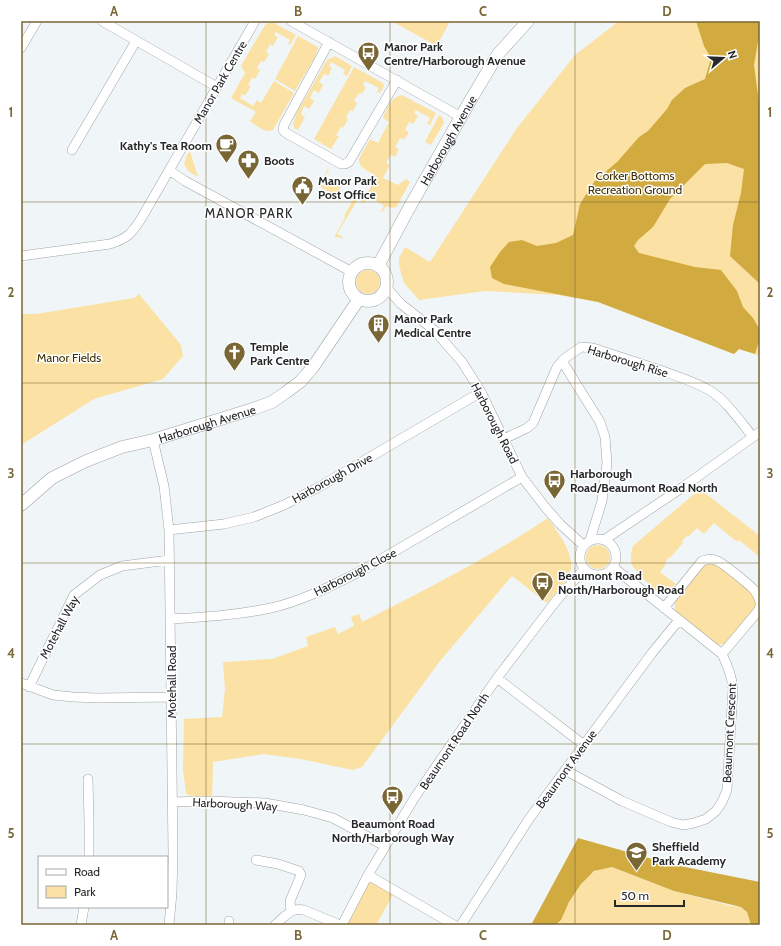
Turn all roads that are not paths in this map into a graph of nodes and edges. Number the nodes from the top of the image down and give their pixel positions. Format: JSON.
{"nodes":[{"id":1,"x":37,"y":21,"type":"edge"},
{"id":2,"x":102,"y":21,"type":"edge"},
{"id":3,"x":254,"y":21,"type":"edge"},
{"id":4,"x":291,"y":21,"type":"edge"},
{"id":5,"x":528,"y":21,"type":"edge"},
{"id":6,"x":136,"y":41,"type":"junction"},
{"id":7,"x":329,"y":42,"type":"junction"},
{"id":8,"x":21,"y":48,"type":"edge"},
{"id":9,"x":397,"y":80,"type":"junction"},
{"id":10,"x":217,"y":87,"type":"junction"},
{"id":11,"x":461,"y":116,"type":"junction"},
{"id":12,"x":72,"y":150,"type":"dead end"},
{"id":13,"x":169,"y":170,"type":"junction"},
{"id":14,"x":21,"y":256,"type":"edge"},
{"id":15,"x":378,"y":266,"type":"junction"},
{"id":16,"x":352,"y":272,"type":"junction"},
{"id":17,"x":386,"y":288,"type":"junction"},
{"id":18,"x":359,"y":299,"type":"junction"},
{"id":19,"x":562,"y":361,"type":"junction"},
{"id":20,"x":481,"y":392,"type":"junction"},
{"id":21,"x":756,"y":434,"type":"edge"},
{"id":22,"x":504,"y":439,"type":"junction"},
{"id":23,"x":153,"y":440,"type":"junction"},
{"id":24,"x":522,"y":477,"type":"junction"},
{"id":25,"x":21,"y":505,"type":"edge"},
{"id":26,"x":169,"y":530,"type":"junction"},
{"id":27,"x":604,"y":540,"type":"junction"},
{"id":28,"x":587,"y":543,"type":"junction"},
{"id":29,"x":169,"y":560,"type":"junction"},
{"id":30,"x":613,"y":567,"type":"junction"},
{"id":31,"x":584,"y":569,"type":"junction"},
{"id":32,"x":760,"y":602,"type":"edge"},
{"id":33,"x":760,"y":605,"type":"edge"},
{"id":34,"x":664,"y":608,"type":"junction"},
{"id":35,"x":171,"y":619,"type":"junction"},
{"id":36,"x":679,"y":620,"type":"junction"},
{"id":37,"x":722,"y":654,"type":"junction"},
{"id":38,"x":497,"y":678,"type":"junction"},
{"id":39,"x":25,"y":685,"type":"edge"},
{"id":40,"x":171,"y":697,"type":"junction"},
{"id":41,"x":584,"y":745,"type":"junction"},
{"id":42,"x":565,"y":770,"type":"junction"},
{"id":43,"x":88,"y":779,"type":"dead end"},
{"id":44,"x":173,"y":802,"type":"junction"},
{"id":45,"x":385,"y":846,"type":"junction"},
{"id":46,"x":89,"y":856,"type":"edge"},
{"id":47,"x":256,"y":860,"type":"dead end"},
{"id":48,"x":368,"y":875,"type":"junction"},
{"id":49,"x":84,"y":908,"type":"edge"},
{"id":50,"x":291,"y":910,"type":"junction"},
{"id":51,"x":81,"y":925,"type":"edge"},
{"id":52,"x":168,"y":925,"type":"edge"},
{"id":53,"x":275,"y":925,"type":"edge"},
{"id":54,"x":341,"y":925,"type":"edge"},
{"id":55,"x":454,"y":925,"type":"edge"},
{"id":56,"x":461,"y":925,"type":"edge"}],
"edges":[{"from":1,"to":8,"type":"street"},
{"from":2,"to":6,"type":"street"},
{"from":3,"to":10,"type":"street","name":"Manor Park Centre"},
{"from":4,"to":7,"type":"street"},
{"from":5,"to":11,"type":"street","name":"Harborough Avenue"},
{"from":6,"to":10,"type":"street"},
{"from":6,"to":12,"type":"street"},
{"from":7,"to":9,"type":"street"},
{"from":7,"to":9,"type":"street"},
{"from":9,"to":11,"type":"street"},
{"from":10,"to":13,"type":"street","name":"Manor Park Centre"},
{"from":11,"to":15,"type":"street","name":"Harborough Avenue"},
{"from":13,"to":14,"type":"street","name":"Manor Park Centre"},
{"from":13,"to":16,"type":"street"},
{"from":15,"to":16,"type":"street"},
{"from":15,"to":17,"type":"street"},
{"from":16,"to":18,"type":"street"},
{"from":17,"to":18,"type":"street"},
{"from":17,"to":20,"type":"street","name":"Harborough Road"},
{"from":18,"to":23,"type":"street","name":"Harborough Avenue"},
{"from":19,"to":21,"type":"street","name":"Harborough Rise"},
{"from":19,"to":22,"type":"street","name":"Harborough Rise"},
{"from":19,"to":28,"type":"street"},
{"from":20,"to":22,"type":"street","name":"Harborough Road"},
{"from":20,"to":26,"type":"street","name":"Harborough Drive"},
{"from":21,"to":27,"type":"street"},
{"from":22,"to":24,"type":"street","name":"Harborough Road"},
{"from":23,"to":25,"type":"street","name":"Harborough Avenue"},
{"from":23,"to":26,"type":"street","name":"Motehall Road"},
{"from":24,"to":28,"type":"street","name":"Harborough Road"},
{"from":24,"to":35,"type":"street","name":"Harborough Close"},
{"from":26,"to":29,"type":"street","name":"Motehall Road"},
{"from":27,"to":28,"type":"street"},
{"from":27,"to":30,"type":"street"},
{"from":28,"to":31,"type":"street"},
{"from":29,"to":35,"type":"street","name":"Motehall Road"},
{"from":29,"to":39,"type":"street","name":"Motehall Way"},
{"from":30,"to":31,"type":"street"},
{"from":30,"to":34,"type":"street","name":"Beaumont Crescent"},
{"from":31,"to":38,"type":"street","name":"Beaumont Road North"},
{"from":32,"to":34,"type":"street"},
{"from":33,"to":37,"type":"street"},
{"from":34,"to":36,"type":"street","name":"Beaumont Crescent"},
{"from":35,"to":40,"type":"street","name":"Motehall Road"},
{"from":36,"to":37,"type":"street","name":"Beaumont Crescent"},
{"from":36,"to":41,"type":"street","name":"Beaumont Avenue"},
{"from":37,"to":42,"type":"street","name":"Beaumont Crescent"},
{"from":38,"to":41,"type":"street"},
{"from":38,"to":45,"type":"street","name":"Beaumont Road North"},
{"from":39,"to":40,"type":"street"},
{"from":40,"to":44,"type":"street","name":"Motehall Road"},
{"from":41,"to":42,"type":"street","name":"Beaumont Avenue"},
{"from":42,"to":56,"type":"street","name":"Beaumont Avenue"},
{"from":43,"to":46,"type":"street"},
{"from":44,"to":45,"type":"street","name":"Harborough Way"},
{"from":44,"to":52,"type":"street","name":"Motehall Road"},
{"from":45,"to":48,"type":"street","name":"Beaumont Road North"},
{"from":47,"to":50,"type":"street"},
{"from":48,"to":54,"type":"street","name":"Beaumont Road North"},
{"from":48,"to":55,"type":"street"},
{"from":49,"to":51,"type":"street"},
{"from":50,"to":53,"type":"street"},
{"from":50,"to":54,"type":"street"}]}
